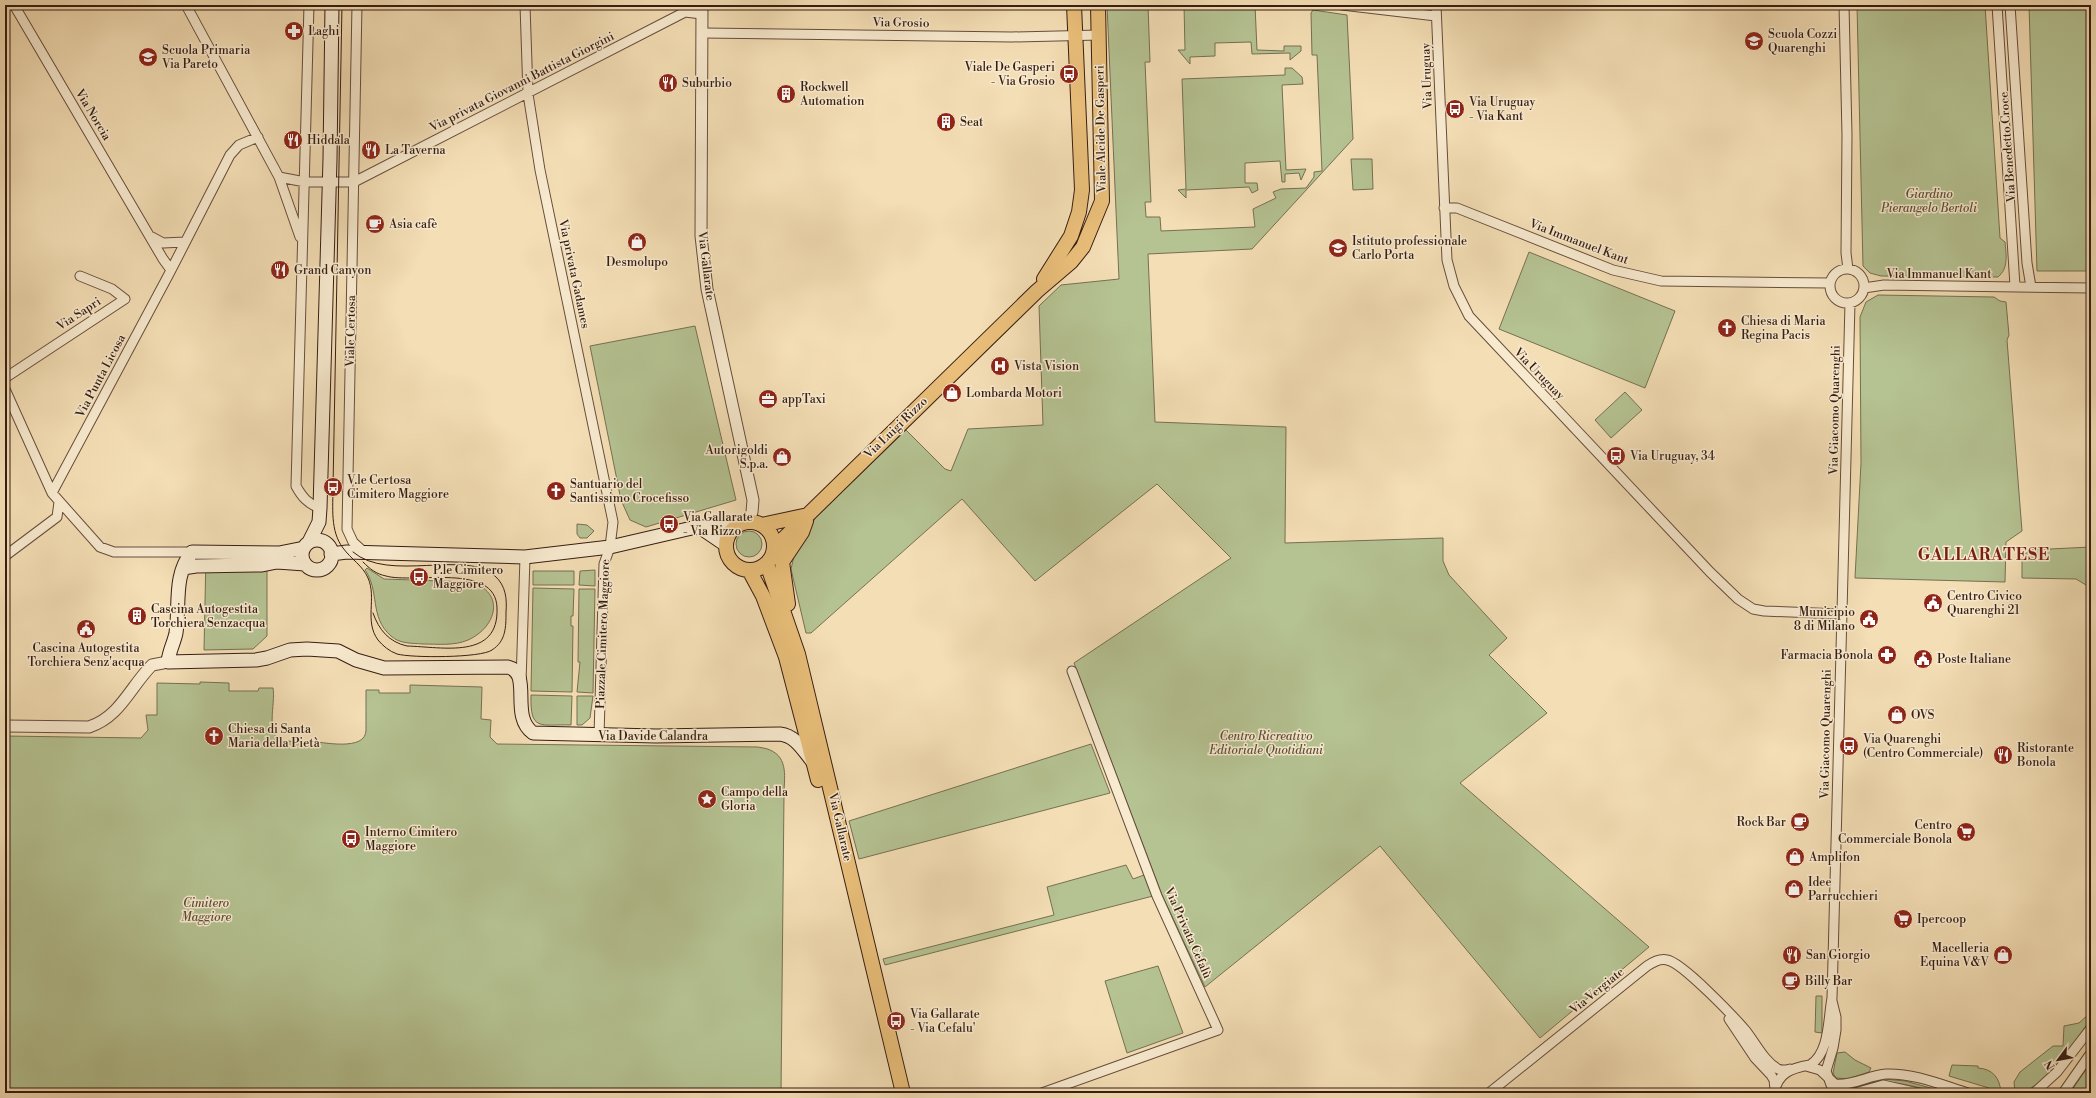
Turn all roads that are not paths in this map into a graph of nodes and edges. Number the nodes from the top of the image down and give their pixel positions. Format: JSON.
{"nodes":[{"id":1,"x":14,"y":5,"type":"edge"},
{"id":2,"x":186,"y":5,"type":"edge"},
{"id":3,"x":309,"y":5,"type":"edge"},
{"id":4,"x":332,"y":5,"type":"edge"},
{"id":5,"x":357,"y":5,"type":"edge"},
{"id":6,"x":525,"y":5,"type":"edge"},
{"id":7,"x":1074,"y":5,"type":"edge"},
{"id":8,"x":1098,"y":5,"type":"edge"},
{"id":9,"x":1342,"y":5,"type":"edge"},
{"id":10,"x":1436,"y":5,"type":"edge"},
{"id":11,"x":1844,"y":5,"type":"edge"},
{"id":12,"x":1997,"y":5,"type":"edge"},
{"id":13,"x":2010,"y":5,"type":"edge"},
{"id":14,"x":702,"y":9,"type":"edge"},
{"id":15,"x":1436,"y":16,"type":"junction"},
{"id":16,"x":703,"y":33,"type":"junction"},
{"id":17,"x":1075,"y":35,"type":"junction"},
{"id":18,"x":1099,"y":35,"type":"junction"},
{"id":19,"x":528,"y":94,"type":"junction"},
{"id":20,"x":258,"y":137,"type":"junction"},
{"id":21,"x":279,"y":177,"type":"junction"},
{"id":22,"x":305,"y":182,"type":"junction"},
{"id":23,"x":354,"y":182,"type":"junction"},
{"id":24,"x":328,"y":183,"type":"junction"},
{"id":25,"x":1444,"y":208,"type":"junction"},
{"id":26,"x":152,"y":237,"type":"junction"},
{"id":27,"x":185,"y":242,"type":"junction"},
{"id":28,"x":302,"y":242,"type":"junction"},
{"id":29,"x":1848,"y":269,"type":"junction"},
{"id":30,"x":171,"y":270,"type":"junction"},
{"id":31,"x":80,"y":276,"type":"dead end"},
{"id":32,"x":1830,"y":283,"type":"junction"},
{"id":33,"x":2015,"y":286,"type":"junction"},
{"id":34,"x":2031,"y":287,"type":"junction"},
{"id":35,"x":1864,"y":288,"type":"junction"},
{"id":36,"x":2091,"y":288,"type":"edge"},
{"id":37,"x":1036,"y":292,"type":"junction"},
{"id":38,"x":1850,"y":303,"type":"junction"},
{"id":39,"x":5,"y":378,"type":"edge"},
{"id":40,"x":5,"y":389,"type":"edge"},
{"id":41,"x":52,"y":493,"type":"junction"},
{"id":42,"x":59,"y":502,"type":"junction"},
{"id":43,"x":320,"y":508,"type":"junction"},
{"id":44,"x":808,"y":514,"type":"junction"},
{"id":45,"x":319,"y":522,"type":"junction"},
{"id":46,"x":751,"y":523,"type":"junction"},
{"id":47,"x":701,"y":528,"type":"junction"},
{"id":48,"x":306,"y":545,"type":"junction"},
{"id":49,"x":726,"y":545,"type":"junction"},
{"id":50,"x":610,"y":547,"type":"junction"},
{"id":51,"x":774,"y":548,"type":"junction"},
{"id":52,"x":330,"y":550,"type":"junction"},
{"id":53,"x":192,"y":552,"type":"junction"},
{"id":54,"x":366,"y":553,"type":"junction"},
{"id":55,"x":5,"y":556,"type":"edge"},
{"id":56,"x":525,"y":557,"type":"junction"},
{"id":57,"x":305,"y":564,"type":"junction"},
{"id":58,"x":767,"y":564,"type":"junction"},
{"id":59,"x":183,"y":568,"type":"junction"},
{"id":60,"x":749,"y":570,"type":"junction"},
{"id":61,"x":1841,"y":614,"type":"junction"},
{"id":62,"x":798,"y":654,"type":"junction"},
{"id":63,"x":161,"y":663,"type":"junction"},
{"id":64,"x":1072,"y":671,"type":"dead end"},
{"id":65,"x":521,"y":683,"type":"junction"},
{"id":66,"x":5,"y":726,"type":"edge"},
{"id":67,"x":599,"y":736,"type":"junction"},
{"id":68,"x":814,"y":763,"type":"junction"},
{"id":69,"x":1832,"y":998,"type":"junction"},
{"id":70,"x":1721,"y":1006,"type":"junction"},
{"id":71,"x":2091,"y":1028,"type":"edge"},
{"id":72,"x":2091,"y":1053,"type":"edge"},
{"id":73,"x":1804,"y":1066,"type":"junction"},
{"id":74,"x":1790,"y":1069,"type":"junction"},
{"id":75,"x":1829,"y":1079,"type":"junction"},
{"id":76,"x":1774,"y":1091,"type":"edge"},
{"id":77,"x":894,"y":1093,"type":"edge"},
{"id":78,"x":904,"y":1093,"type":"edge"},
{"id":79,"x":1042,"y":1093,"type":"edge"},
{"id":80,"x":1489,"y":1093,"type":"edge"},
{"id":81,"x":1834,"y":1093,"type":"edge"},
{"id":82,"x":1855,"y":1093,"type":"edge"},
{"id":83,"x":1918,"y":1093,"type":"edge"},
{"id":84,"x":1968,"y":1093,"type":"edge"},
{"id":85,"x":2034,"y":1093,"type":"edge"},
{"id":86,"x":2063,"y":1093,"type":"edge"}],
"edges":[{"from":1,"to":26,"type":"street","name":"Via Norcia"},
{"from":2,"to":20,"type":"street"},
{"from":3,"to":22,"type":"street"},
{"from":4,"to":24,"type":"main road"},
{"from":5,"to":23,"type":"street","name":"Viale Certosa"},
{"from":6,"to":19,"type":"street","name":"Via privata Gadames"},
{"from":7,"to":17,"type":"main road","name":"Viale Alcide De Gasperi"},
{"from":8,"to":18,"type":"main road","name":"Viale Alcide De Gasperi"},
{"from":9,"to":15,"type":"street"},
{"from":10,"to":15,"type":"street","name":"Via Uruguay"},
{"from":11,"to":29,"type":"street"},
{"from":12,"to":33,"type":"street","name":"Via Benedetto Croce"},
{"from":13,"to":34,"type":"street","name":"Via Benedetto Croce"},
{"from":14,"to":16,"type":"street","name":"Via Gallarate"},
{"from":14,"to":19,"type":"street","name":"Via privata Giovanni Battista Giorgini"},
{"from":15,"to":25,"type":"street","name":"Via Uruguay"},
{"from":16,"to":17,"type":"street","name":"Via Grosio"},
{"from":16,"to":46,"type":"street","name":"Via Gallarate"},
{"from":17,"to":18,"type":"street","name":"Via Grosio"},
{"from":17,"to":37,"type":"main road","name":"Viale Alcide De Gasperi"},
{"from":18,"to":37,"type":"main road","name":"Viale Alcide De Gasperi"},
{"from":19,"to":23,"type":"street","name":"Via privata Giovanni Battista Giorgini"},
{"from":19,"to":50,"type":"street","name":"Via privata Gadames"},
{"from":20,"to":21,"type":"street"},
{"from":20,"to":27,"type":"street","name":"Via Punta Licosa"},
{"from":21,"to":22,"type":"street"},
{"from":21,"to":28,"type":"street"},
{"from":22,"to":24,"type":"street"},
{"from":22,"to":28,"type":"street"},
{"from":23,"to":24,"type":"street"},
{"from":23,"to":54,"type":"street","name":"Viale Certosa"},
{"from":24,"to":43,"type":"main road"},
{"from":25,"to":32,"type":"street","name":"Via Immanuel Kant"},
{"from":25,"to":61,"type":"street","name":"Via Uruguay"},
{"from":26,"to":27,"type":"street"},
{"from":26,"to":30,"type":"street","name":"Via Norcia"},
{"from":27,"to":30,"type":"street","name":"Via Punta Licosa"},
{"from":28,"to":43,"type":"street"},
{"from":29,"to":32,"type":"street"},
{"from":29,"to":35,"type":"street"},
{"from":30,"to":41,"type":"street","name":"Via Punta Licosa"},
{"from":31,"to":39,"type":"street","name":"Via Sapri"},
{"from":32,"to":38,"type":"street"},
{"from":33,"to":34,"type":"street","name":"Via Immanuel Kant"},
{"from":33,"to":35,"type":"street","name":"Via Immanuel Kant"},
{"from":34,"to":36,"type":"street","name":"Via Immanuel Kant"},
{"from":35,"to":38,"type":"street"},
{"from":37,"to":44,"type":"main road","name":"Via Luigi Rizzo"},
{"from":38,"to":61,"type":"street","name":"Via Giacomo Quarenghi"},
{"from":40,"to":41,"type":"street"},
{"from":41,"to":42,"type":"street"},
{"from":42,"to":53,"type":"street"},
{"from":42,"to":55,"type":"street"},
{"from":43,"to":45,"type":"main road"},
{"from":44,"to":46,"type":"main road"},
{"from":44,"to":51,"type":"main road","name":"Via Luigi Rizzo"},
{"from":44,"to":62,"type":"main road"},
{"from":45,"to":48,"type":"main road"},
{"from":45,"to":52,"type":"main road"},
{"from":46,"to":47,"type":"main road"},
{"from":46,"to":49,"type":"main road"},
{"from":46,"to":51,"type":"main road"},
{"from":47,"to":49,"type":"main road"},
{"from":47,"to":50,"type":"main road"},
{"from":48,"to":52,"type":"main road"},
{"from":48,"to":53,"type":"main road"},
{"from":48,"to":57,"type":"main road"},
{"from":49,"to":60,"type":"main road"},
{"from":50,"to":56,"type":"main road","name":"Piazzale Cimitero Maggiore"},
{"from":50,"to":67,"type":"street","name":"Piazzale Cimitero Maggiore"},
{"from":51,"to":58,"type":"main road"},
{"from":52,"to":54,"type":"main road","name":"Piazzale Cimitero Maggiore"},
{"from":52,"to":57,"type":"main road"},
{"from":53,"to":59,"type":"main road"},
{"from":54,"to":56,"type":"main road","name":"Piazzale Cimitero Maggiore"},
{"from":56,"to":65,"type":"street"},
{"from":57,"to":59,"type":"main road"},
{"from":58,"to":60,"type":"main road"},
{"from":58,"to":62,"type":"main road","name":"Via Gallarate"},
{"from":59,"to":63,"type":"main road"},
{"from":60,"to":68,"type":"main road","name":"Via Gallarate"},
{"from":61,"to":69,"type":"street","name":"Via Giacomo Quarenghi"},
{"from":62,"to":78,"type":"main road","name":"Via Gallarate"},
{"from":63,"to":65,"type":"main road"},
{"from":63,"to":66,"type":"street"},
{"from":64,"to":79,"type":"street","name":"Via Privata Cefalù"},
{"from":65,"to":67,"type":"main road","name":"Via Davide Calandra"},
{"from":67,"to":68,"type":"main road","name":"Via Davide Calandra"},
{"from":68,"to":77,"type":"main road","name":"Via Gallarate"},
{"from":69,"to":73,"type":"street","name":"Via Giacomo Quarenghi"},
{"from":69,"to":75,"type":"street","name":"Via Giacomo Quarenghi"},
{"from":70,"to":74,"type":"street","name":"Via Vergiate"},
{"from":70,"to":76,"type":"street","name":"Via Vergiate"},
{"from":70,"to":80,"type":"street","name":"Via Vergiate"},
{"from":71,"to":85,"type":"street"},
{"from":72,"to":86,"type":"street"},
{"from":73,"to":74,"type":"street","name":"Via Giacomo Quarenghi"},
{"from":73,"to":75,"type":"street"},
{"from":74,"to":76,"type":"street"},
{"from":75,"to":81,"type":"street","name":"Via Giacomo Quarenghi"},
{"from":75,"to":84,"type":"street"},
{"from":82,"to":83,"type":"street"}]}
